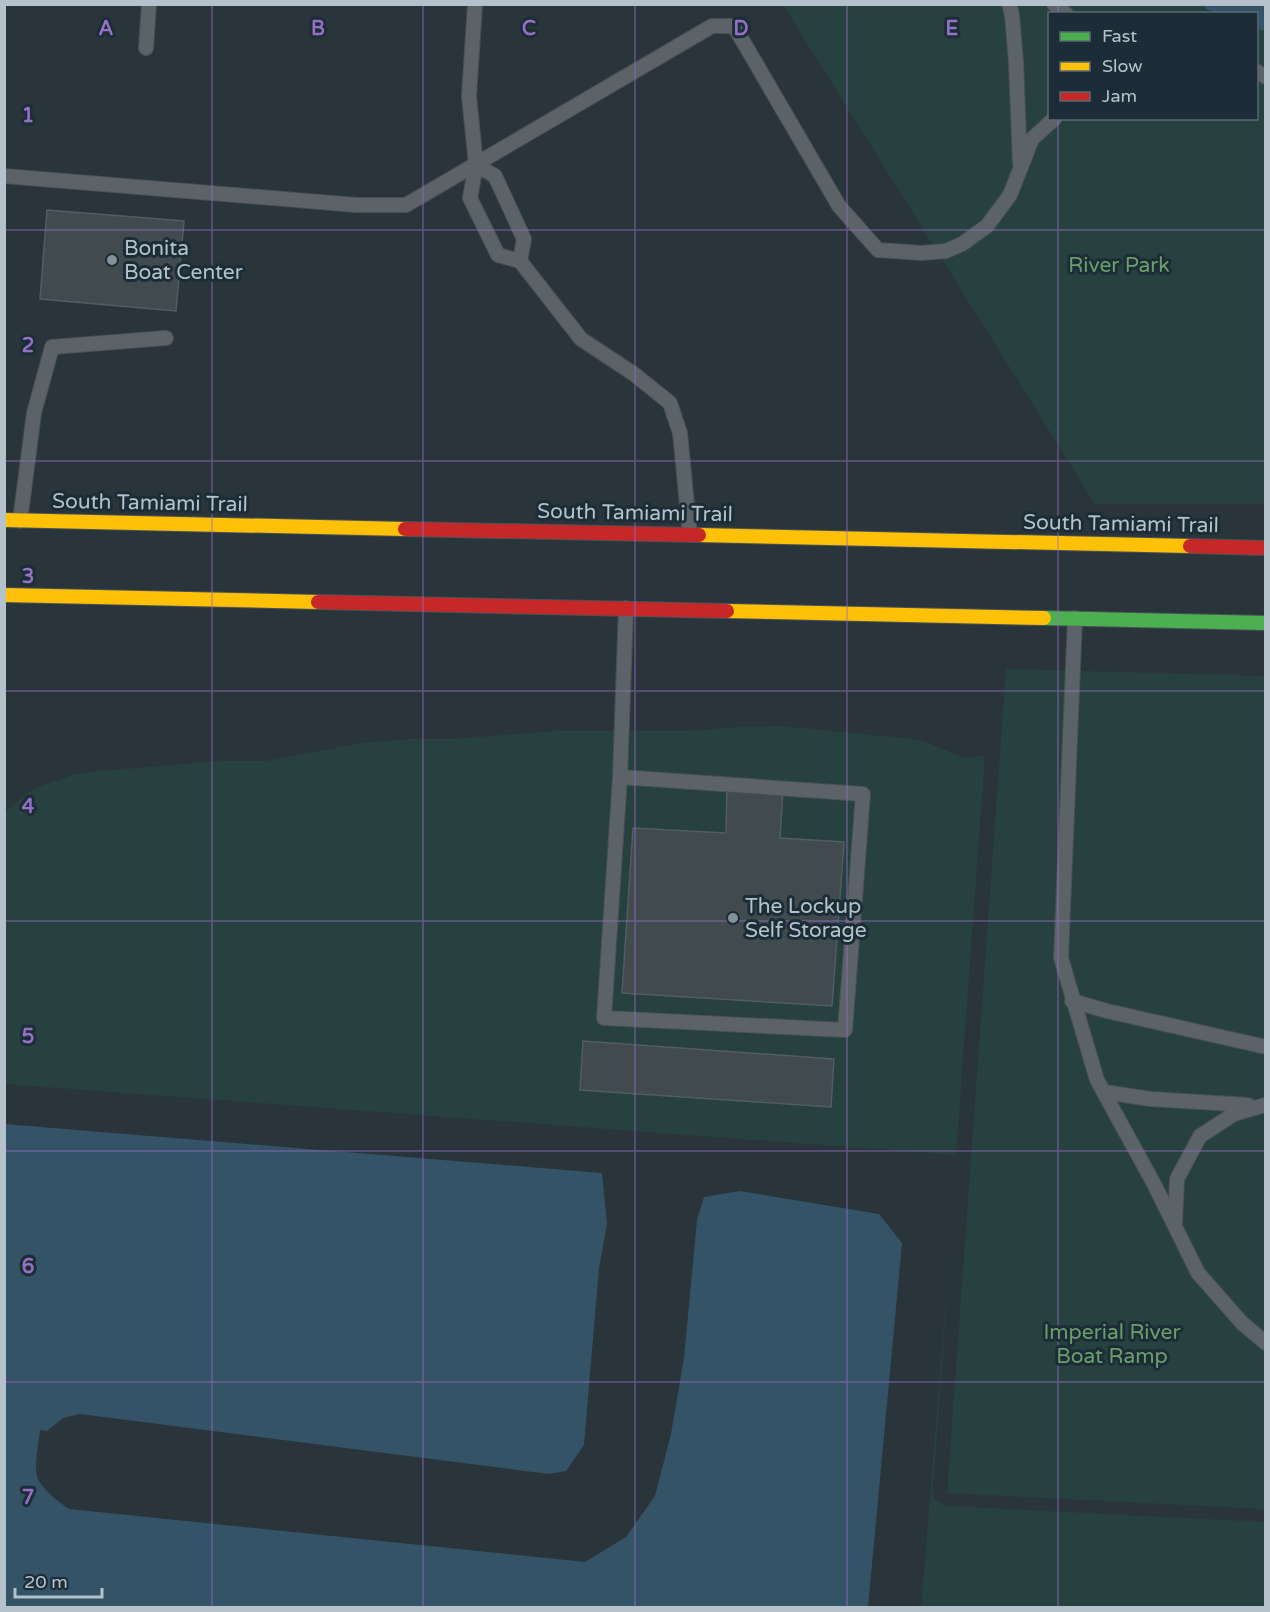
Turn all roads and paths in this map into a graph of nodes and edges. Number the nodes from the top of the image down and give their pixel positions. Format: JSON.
{"nodes":[{"id":1,"x":149,"y":4,"type":"edge"},
{"id":2,"x":475,"y":4,"type":"edge"},
{"id":3,"x":1009,"y":4,"type":"edge"},
{"id":4,"x":146,"y":48,"type":"dead end"},
{"id":5,"x":1053,"y":120,"type":"edge"},
{"id":6,"x":476,"y":165,"type":"junction"},
{"id":7,"x":1020,"y":169,"type":"junction"},
{"id":8,"x":4,"y":176,"type":"edge"},
{"id":9,"x":520,"y":261,"type":"junction"},
{"id":10,"x":166,"y":338,"type":"dead end"},
{"id":11,"x":4,"y":520,"type":"edge"},
{"id":12,"x":20,"y":521,"type":"junction"},
{"id":13,"x":690,"y":535,"type":"junction"},
{"id":14,"x":1266,"y":548,"type":"edge"},
{"id":15,"x":4,"y":595,"type":"edge"},
{"id":16,"x":626,"y":609,"type":"junction"},
{"id":17,"x":1075,"y":618,"type":"junction"},
{"id":18,"x":1266,"y":623,"type":"edge"},
{"id":19,"x":620,"y":777,"type":"junction"},
{"id":20,"x":1072,"y":1001,"type":"junction"},
{"id":21,"x":1266,"y":1047,"type":"edge"},
{"id":22,"x":1104,"y":1092,"type":"junction"},
{"id":23,"x":1266,"y":1105,"type":"edge"},
{"id":24,"x":1175,"y":1226,"type":"junction"},
{"id":25,"x":1266,"y":1343,"type":"edge"}],
"edges":[{"from":1,"to":4,"type":"lane"},
{"from":2,"to":6,"type":"lane"},
{"from":3,"to":7,"type":"lane"},
{"from":5,"to":7,"type":"lane"},
{"from":6,"to":7,"type":"lane"},
{"from":6,"to":8,"type":"lane"},
{"from":6,"to":9,"type":"lane"},
{"from":6,"to":9,"type":"lane"},
{"from":9,"to":13,"type":"lane"},
{"from":10,"to":12,"type":"lane"},
{"from":11,"to":12,"type":"main road","name":"South Tamiami Trail"},
{"from":12,"to":13,"type":"main road","name":"South Tamiami Trail"},
{"from":13,"to":14,"type":"main road","name":"South Tamiami Trail"},
{"from":15,"to":16,"type":"main road"},
{"from":16,"to":17,"type":"main road"},
{"from":16,"to":19,"type":"lane"},
{"from":17,"to":18,"type":"main road"},
{"from":17,"to":20,"type":"lane"},
{"from":19,"to":19,"type":"lane"},
{"from":20,"to":21,"type":"lane"},
{"from":20,"to":22,"type":"lane"},
{"from":22,"to":23,"type":"lane"},
{"from":22,"to":24,"type":"lane"},
{"from":23,"to":24,"type":"lane"},
{"from":24,"to":25,"type":"lane"}]}
